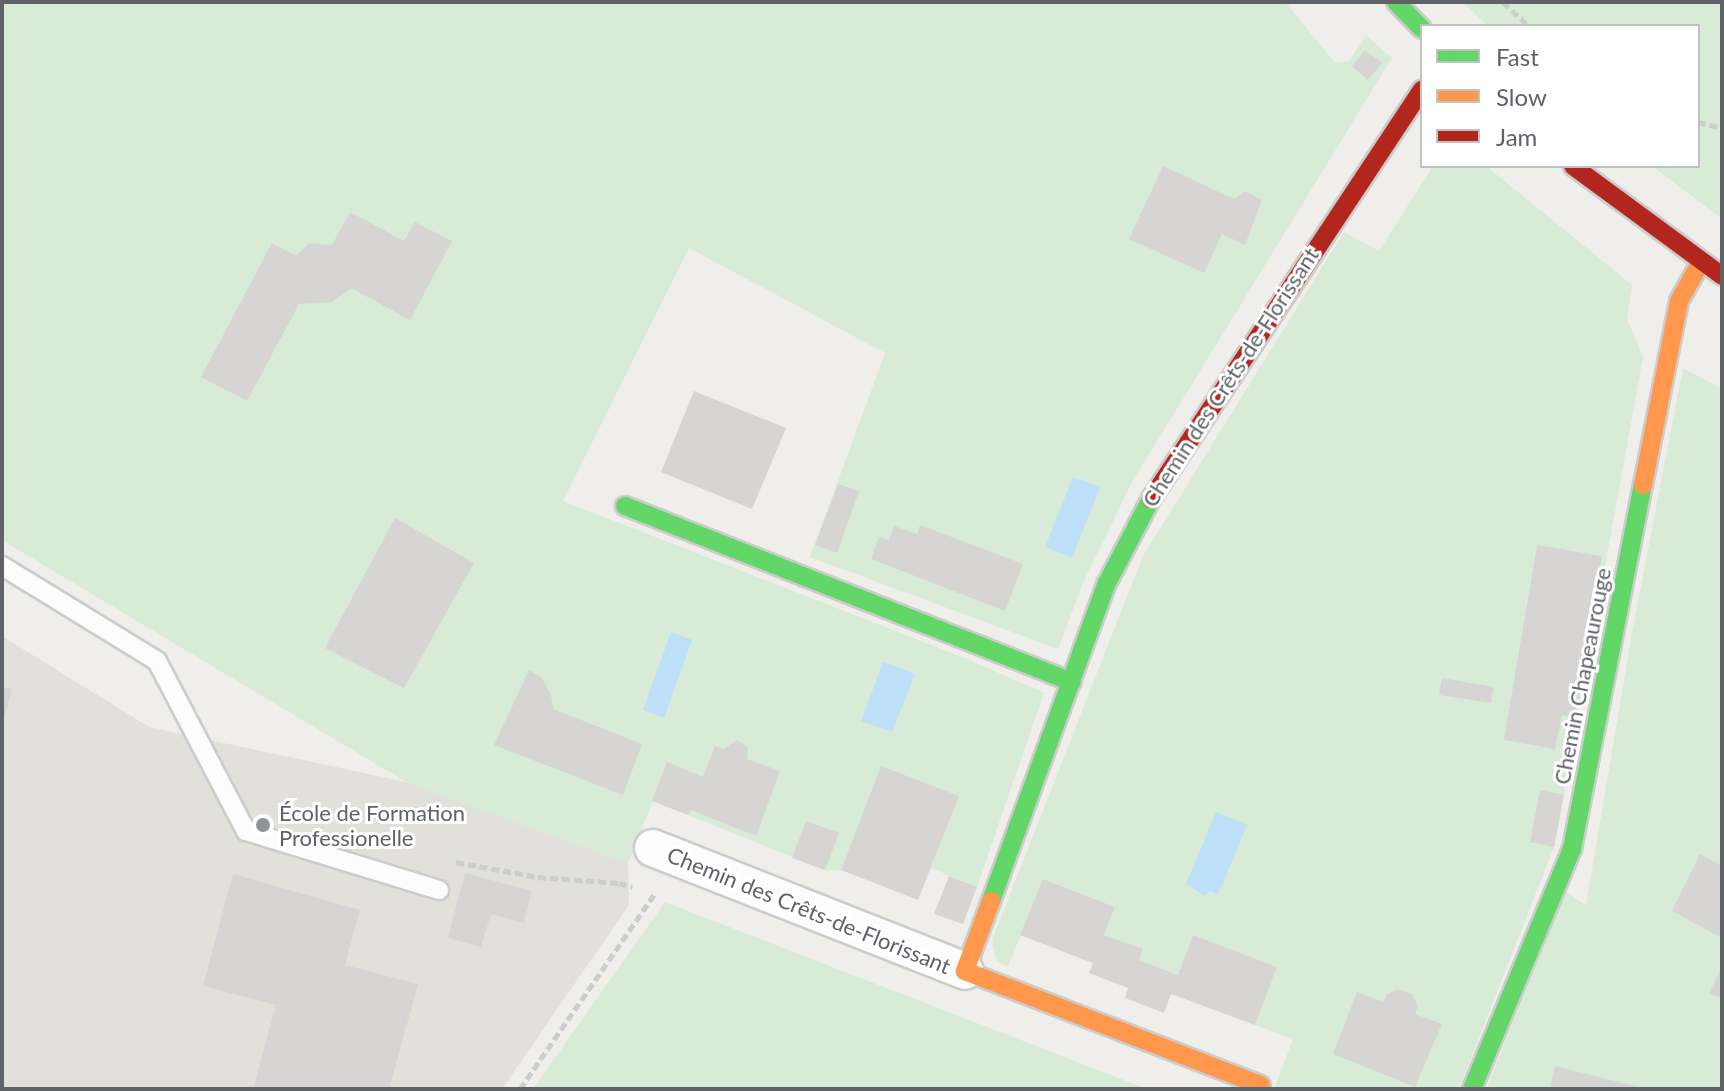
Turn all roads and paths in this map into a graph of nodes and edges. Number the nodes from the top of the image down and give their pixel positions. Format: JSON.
{"nodes":[{"id":1,"x":1396,"y":2,"type":"edge"},
{"id":2,"x":1503,"y":2,"type":"edge"},
{"id":3,"x":1527,"y":24,"type":"edge"},
{"id":4,"x":1420,"y":27,"type":"edge"},
{"id":5,"x":1420,"y":93,"type":"edge"},
{"id":6,"x":1700,"y":122,"type":"edge"},
{"id":7,"x":1722,"y":128,"type":"edge"},
{"id":8,"x":1576,"y":168,"type":"edge"},
{"id":9,"x":1701,"y":262,"type":"junction"},
{"id":10,"x":1722,"y":276,"type":"edge"},
{"id":11,"x":625,"y":506,"type":"dead end"},
{"id":12,"x":2,"y":566,"type":"edge"},
{"id":13,"x":1072,"y":682,"type":"junction"},
{"id":14,"x":653,"y":848,"type":"dead end"},
{"id":15,"x":439,"y":890,"type":"joint"},
{"id":16,"x":965,"y":971,"type":"junction"},
{"id":17,"x":1261,"y":1085,"type":"dead end"},
{"id":18,"x":520,"y":1089,"type":"edge"},
{"id":19,"x":1472,"y":1089,"type":"edge"}],
"edges":[{"from":1,"to":4,"type":"street"},
{"from":2,"to":3,"type":"path"},
{"from":5,"to":13,"type":"street","name":"Chemin des Crêts-de-Florissant"},
{"from":6,"to":7,"type":"path"},
{"from":8,"to":9,"type":"street"},
{"from":9,"to":10,"type":"street"},
{"from":9,"to":19,"type":"street","name":"Chemin Chapeaurouge"},
{"from":11,"to":13,"type":"street"},
{"from":12,"to":15,"type":"lane"},
{"from":13,"to":16,"type":"street","name":"Chemin des Crêts-de-Florissant"},
{"from":14,"to":16,"type":"street","name":"Chemin des Crêts-de-Florissant"},
{"from":15,"to":18,"type":"path"},
{"from":16,"to":17,"type":"street","name":"Chemin des Crêts-de-Florissant"}]}
